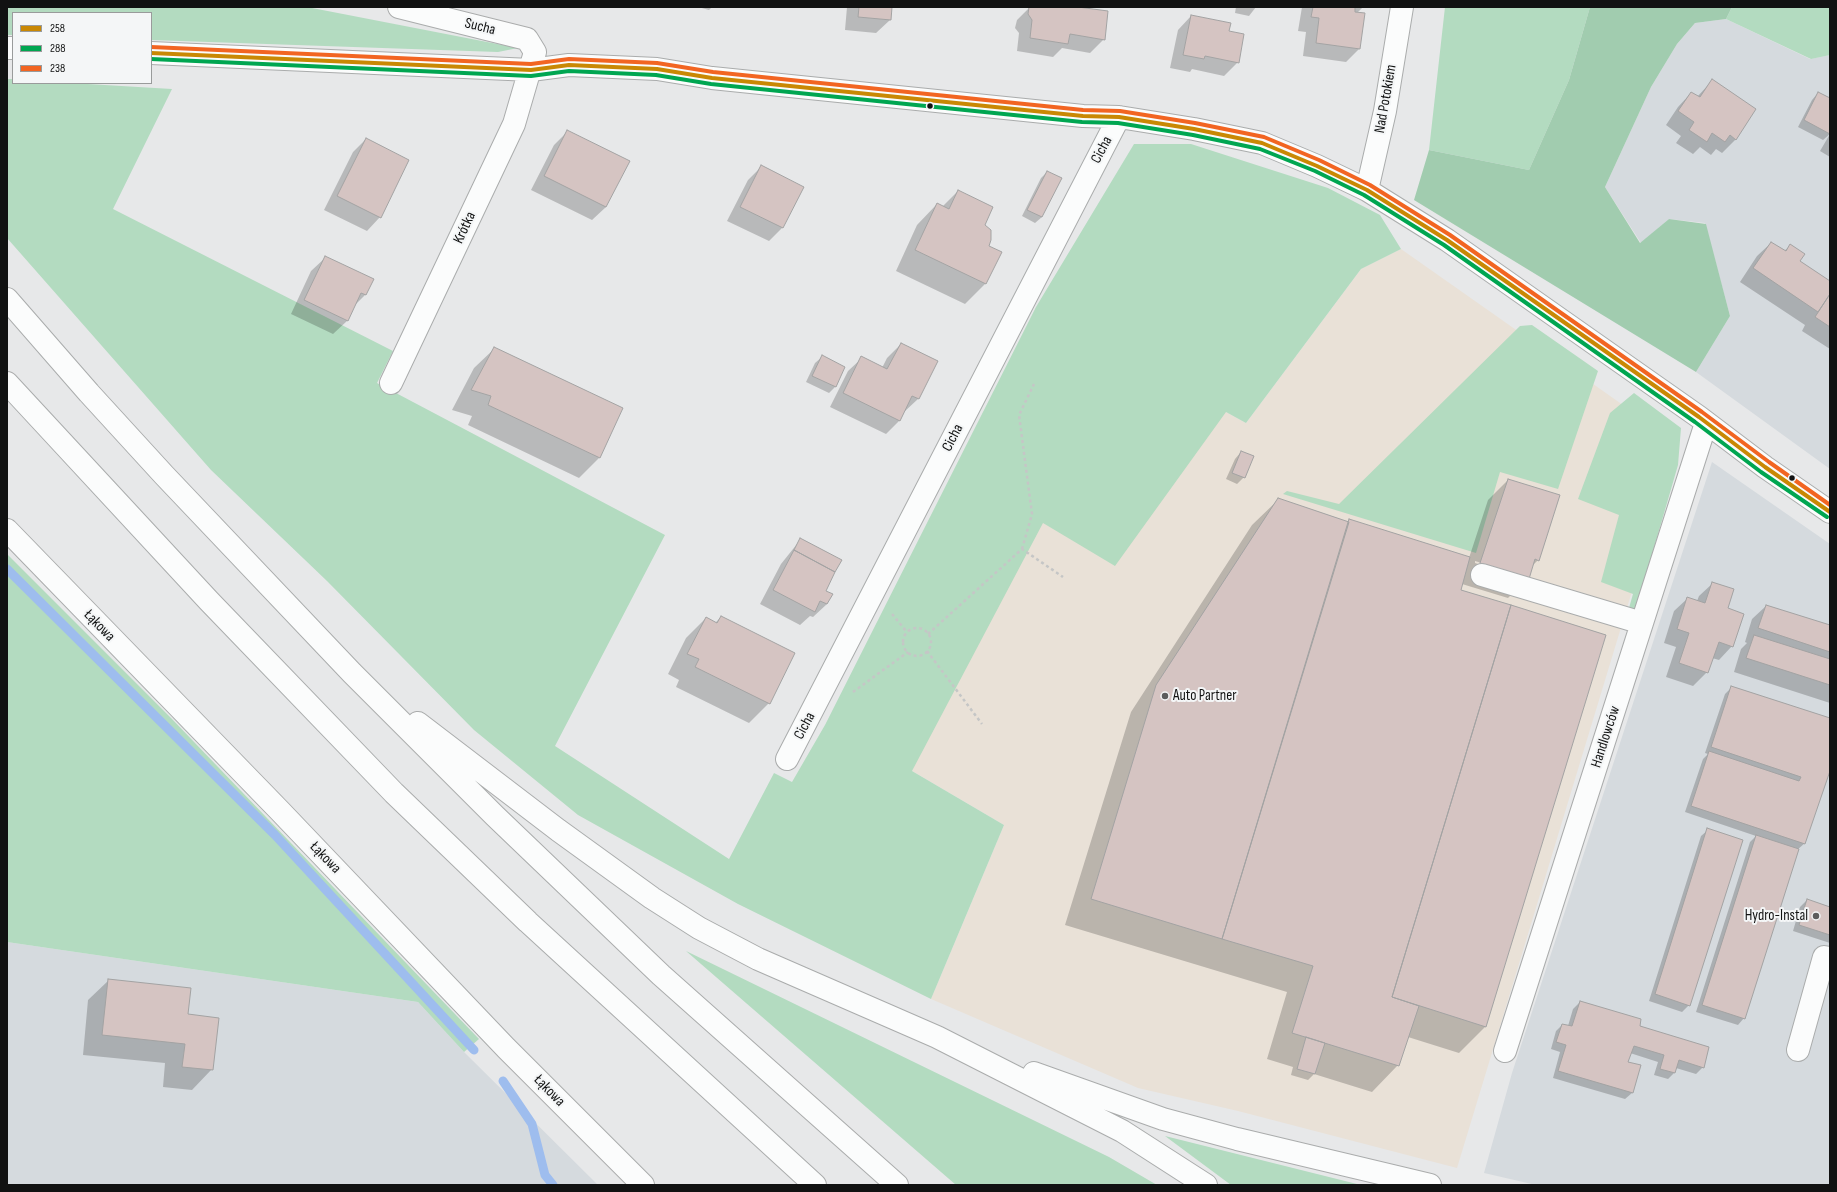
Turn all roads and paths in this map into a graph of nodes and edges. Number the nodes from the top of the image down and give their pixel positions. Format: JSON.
{"nodes":[{"id":1,"x":399,"y":7,"type":"edge"},
{"id":2,"x":1402,"y":7,"type":"edge"},
{"id":3,"x":152,"y":53,"type":"edge"},
{"id":4,"x":531,"y":70,"type":"junction"},
{"id":5,"x":1119,"y":117,"type":"junction"},
{"id":6,"x":1367,"y":190,"type":"junction"},
{"id":7,"x":7,"y":299,"type":"edge"},
{"id":8,"x":7,"y":383,"type":"edge"},
{"id":9,"x":391,"y":383,"type":"dead end"},
{"id":10,"x":1034,"y":384,"type":"dead end"},
{"id":11,"x":1706,"y":423,"type":"junction"},
{"id":12,"x":1830,"y":512,"type":"edge"},
{"id":13,"x":7,"y":530,"type":"edge"},
{"id":14,"x":1022,"y":549,"type":"junction"},
{"id":15,"x":1482,"y":575,"type":"dead end"},
{"id":16,"x":1063,"y":577,"type":"dead end"},
{"id":17,"x":1642,"y":624,"type":"junction"},
{"id":18,"x":928,"y":634,"type":"junction"},
{"id":19,"x":927,"y":651,"type":"junction"},
{"id":20,"x":908,"y":652,"type":"junction"},
{"id":21,"x":352,"y":673,"type":"junction"},
{"id":22,"x":852,"y":693,"type":"dead end"},
{"id":23,"x":982,"y":724,"type":"dead end"},
{"id":24,"x":787,"y":759,"type":"dead end"},
{"id":25,"x":1830,"y":958,"type":"edge"},
{"id":26,"x":937,"y":1037,"type":"junction"},
{"id":27,"x":1798,"y":1050,"type":"dead end"},
{"id":28,"x":1505,"y":1051,"type":"dead end"},
{"id":29,"x":642,"y":1185,"type":"edge"},
{"id":30,"x":815,"y":1185,"type":"edge"},
{"id":31,"x":897,"y":1185,"type":"edge"},
{"id":32,"x":1206,"y":1185,"type":"edge"},
{"id":33,"x":1430,"y":1185,"type":"edge"}],
"edges":[{"from":1,"to":4,"type":"main road","name":"Sucha"},
{"from":2,"to":6,"type":"main road","name":"Nad Potokiem"},
{"from":3,"to":4,"type":"main road"},
{"from":4,"to":5,"type":"main road"},
{"from":4,"to":9,"type":"main road","name":"Krótka"},
{"from":5,"to":6,"type":"main road"},
{"from":5,"to":24,"type":"main road","name":"Cicha"},
{"from":6,"to":11,"type":"main road"},
{"from":7,"to":21,"type":"main road"},
{"from":8,"to":30,"type":"main road"},
{"from":10,"to":14,"type":"path"},
{"from":11,"to":12,"type":"main road"},
{"from":11,"to":17,"type":"main road","name":"Handlowców"},
{"from":13,"to":29,"type":"main road","name":"Łąkowa"},
{"from":14,"to":16,"type":"path"},
{"from":14,"to":18,"type":"path"},
{"from":15,"to":17,"type":"main road"},
{"from":17,"to":28,"type":"main road","name":"Handlowców"},
{"from":18,"to":19,"type":"path"},
{"from":18,"to":20,"type":"path"},
{"from":19,"to":20,"type":"path"},
{"from":19,"to":23,"type":"path"},
{"from":20,"to":22,"type":"path"},
{"from":21,"to":26,"type":"main road"},
{"from":21,"to":31,"type":"main road"},
{"from":25,"to":27,"type":"main road"},
{"from":26,"to":32,"type":"main road"},
{"from":26,"to":33,"type":"main road"}]}
